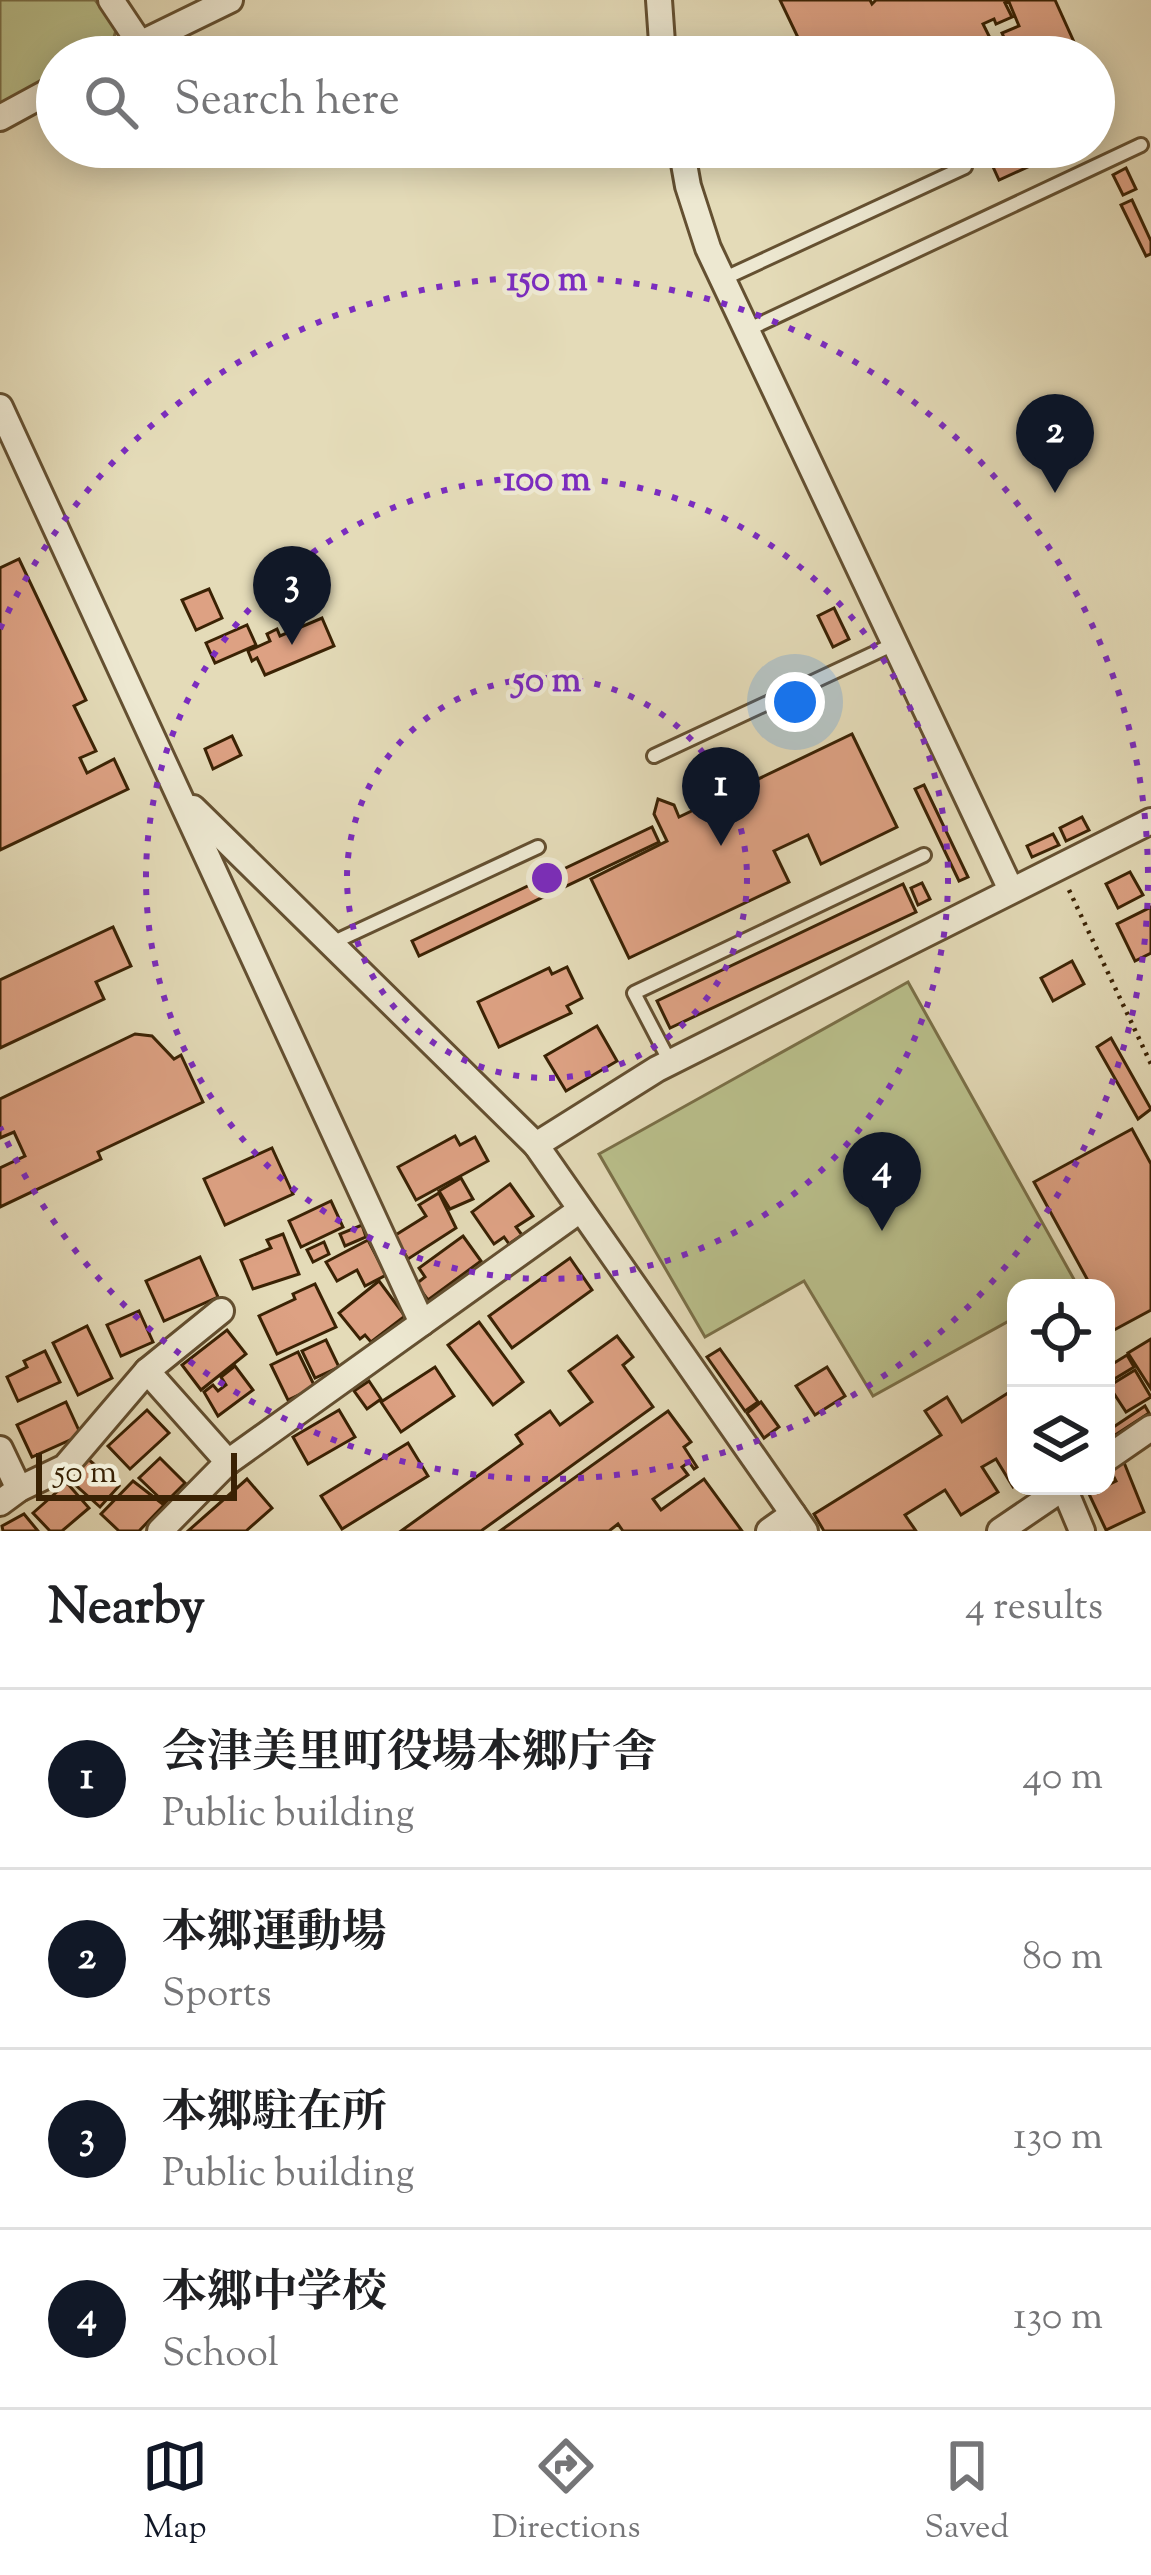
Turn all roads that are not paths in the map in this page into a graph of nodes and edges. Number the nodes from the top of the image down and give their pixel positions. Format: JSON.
{"nodes":[{"id":1,"x":111,"y":0,"type":"edge"},
{"id":2,"x":230,"y":0,"type":"edge"},
{"id":3,"x":659,"y":0,"type":"edge"},
{"id":4,"x":136,"y":36,"type":"edge"},
{"id":5,"x":153,"y":36,"type":"edge"},
{"id":6,"x":662,"y":36,"type":"edge"},
{"id":7,"x":36,"y":98,"type":"edge"},
{"id":8,"x":0,"y":118,"type":"edge"},
{"id":9,"x":1141,"y":146,"type":"dead end"},
{"id":10,"x":1115,"y":158,"type":"edge"},
{"id":11,"x":686,"y":168,"type":"edge"},
{"id":12,"x":963,"y":168,"type":"edge"},
{"id":13,"x":1094,"y":168,"type":"edge"},
{"id":14,"x":723,"y":278,"type":"junction"},
{"id":15,"x":748,"y":330,"type":"junction"},
{"id":16,"x":0,"y":407,"type":"edge"},
{"id":17,"x":10,"y":456,"type":"edge"},
{"id":18,"x":895,"y":643,"type":"junction"},
{"id":19,"x":654,"y":756,"type":"dead end"},
{"id":20,"x":180,"y":795,"type":"junction"},
{"id":21,"x":1151,"y":821,"type":"edge"},
{"id":22,"x":538,"y":847,"type":"dead end"},
{"id":23,"x":924,"y":855,"type":"dead end"},
{"id":24,"x":1011,"y":890,"type":"junction"},
{"id":25,"x":331,"y":944,"type":"junction"},
{"id":26,"x":670,"y":1062,"type":"junction"},
{"id":27,"x":536,"y":1145,"type":"junction"},
{"id":28,"x":580,"y":1210,"type":"junction"},
{"id":29,"x":221,"y":1311,"type":"dead end"},
{"id":30,"x":422,"y":1323,"type":"junction"},
{"id":31,"x":147,"y":1371,"type":"junction"},
{"id":32,"x":1151,"y":1428,"type":"edge"},
{"id":33,"x":0,"y":1449,"type":"edge"},
{"id":34,"x":1115,"y":1453,"type":"edge"},
{"id":35,"x":228,"y":1462,"type":"junction"},
{"id":36,"x":1053,"y":1495,"type":"edge"},
{"id":37,"x":1068,"y":1495,"type":"edge"},
{"id":38,"x":9,"y":1496,"type":"edge"},
{"id":39,"x":799,"y":1522,"type":"edge"},
{"id":40,"x":160,"y":1531,"type":"edge"},
{"id":41,"x":769,"y":1531,"type":"edge"},
{"id":42,"x":1000,"y":1531,"type":"edge"},
{"id":43,"x":1082,"y":1531,"type":"edge"}],
"edges":[{"from":1,"to":4,"type":"street"},
{"from":2,"to":5,"type":"street"},
{"from":3,"to":6,"type":"street"},
{"from":7,"to":8,"type":"street"},
{"from":9,"to":10,"type":"lane"},
{"from":11,"to":14,"type":"street"},
{"from":12,"to":14,"type":"lane"},
{"from":13,"to":15,"type":"lane"},
{"from":14,"to":15,"type":"street"},
{"from":15,"to":18,"type":"street"},
{"from":16,"to":17,"type":"street"},
{"from":17,"to":20,"type":"street"},
{"from":18,"to":19,"type":"lane"},
{"from":18,"to":24,"type":"street"},
{"from":20,"to":25,"type":"street"},
{"from":20,"to":30,"type":"street"},
{"from":21,"to":24,"type":"street"},
{"from":22,"to":25,"type":"lane"},
{"from":23,"to":26,"type":"lane"},
{"from":24,"to":26,"type":"street"},
{"from":25,"to":27,"type":"street"},
{"from":26,"to":27,"type":"street"},
{"from":27,"to":28,"type":"street"},
{"from":28,"to":30,"type":"street"},
{"from":28,"to":39,"type":"street"},
{"from":29,"to":31,"type":"street"},
{"from":30,"to":35,"type":"street"},
{"from":31,"to":35,"type":"street"},
{"from":31,"to":38,"type":"street"},
{"from":32,"to":34,"type":"street"},
{"from":33,"to":38,"type":"street"},
{"from":35,"to":40,"type":"street"},
{"from":36,"to":42,"type":"street"},
{"from":37,"to":43,"type":"street"},
{"from":39,"to":41,"type":"street"}]}
